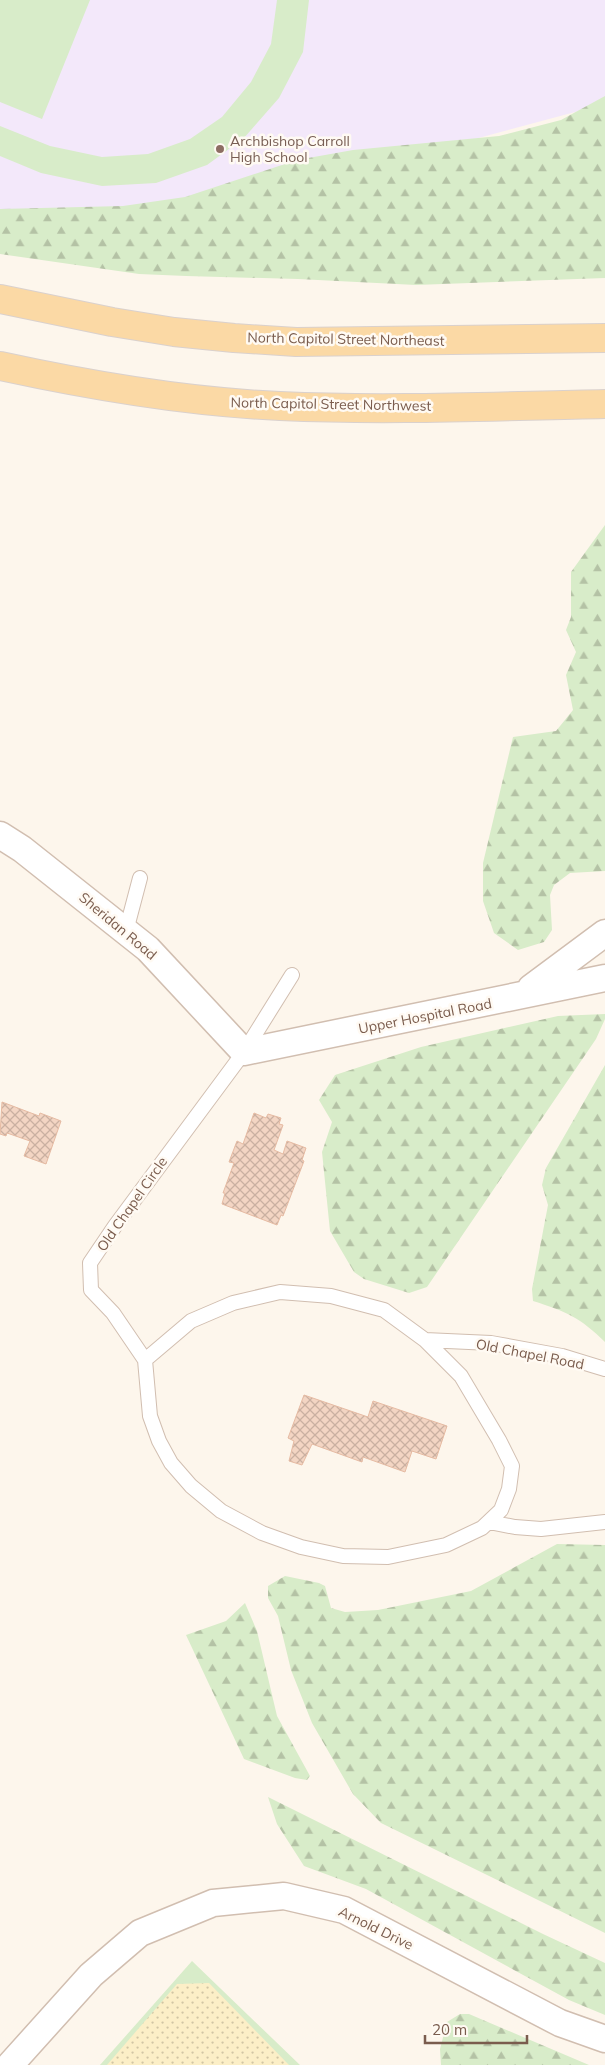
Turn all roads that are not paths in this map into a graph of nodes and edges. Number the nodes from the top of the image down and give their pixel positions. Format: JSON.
{"nodes":[{"id":1,"x":0,"y":299,"type":"edge"},
{"id":2,"x":605,"y":338,"type":"edge"},
{"id":3,"x":0,"y":366,"type":"edge"},
{"id":4,"x":605,"y":404,"type":"edge"},
{"id":5,"x":0,"y":835,"type":"edge"},
{"id":6,"x":140,"y":878,"type":"dead end"},
{"id":7,"x":126,"y":931,"type":"junction"},
{"id":8,"x":605,"y":932,"type":"edge"},
{"id":9,"x":292,"y":974,"type":"dead end"},
{"id":10,"x":605,"y":978,"type":"edge"},
{"id":11,"x":521,"y":996,"type":"junction"},
{"id":12,"x":244,"y":1052,"type":"junction"},
{"id":13,"x":426,"y":1340,"type":"junction"},
{"id":14,"x":146,"y":1360,"type":"junction"},
{"id":15,"x":605,"y":1369,"type":"edge"},
{"id":16,"x":489,"y":1522,"type":"junction"},
{"id":17,"x":605,"y":1522,"type":"edge"},
{"id":18,"x":605,"y":2039,"type":"edge"},
{"id":19,"x":10,"y":2065,"type":"edge"}],
"edges":[{"from":1,"to":2,"type":"main road","name":"North Capitol Street Northeast"},
{"from":3,"to":4,"type":"main road","name":"North Capitol Street Northwest"},
{"from":5,"to":7,"type":"street","name":"Sheridan Road"},
{"from":6,"to":7,"type":"lane"},
{"from":7,"to":12,"type":"street","name":"Sheridan Road"},
{"from":8,"to":11,"type":"street"},
{"from":9,"to":12,"type":"lane","name":"Old Chapel Circle"},
{"from":10,"to":11,"type":"street","name":"Upper Hospital Road"},
{"from":11,"to":12,"type":"street","name":"Upper Hospital Road"},
{"from":12,"to":14,"type":"lane","name":"Old Chapel Circle"},
{"from":13,"to":14,"type":"lane"},
{"from":13,"to":15,"type":"lane","name":"Old Chapel Road"},
{"from":13,"to":16,"type":"lane"},
{"from":14,"to":16,"type":"lane"},
{"from":16,"to":17,"type":"lane"},
{"from":18,"to":19,"type":"street","name":"Arnold Drive"}]}
